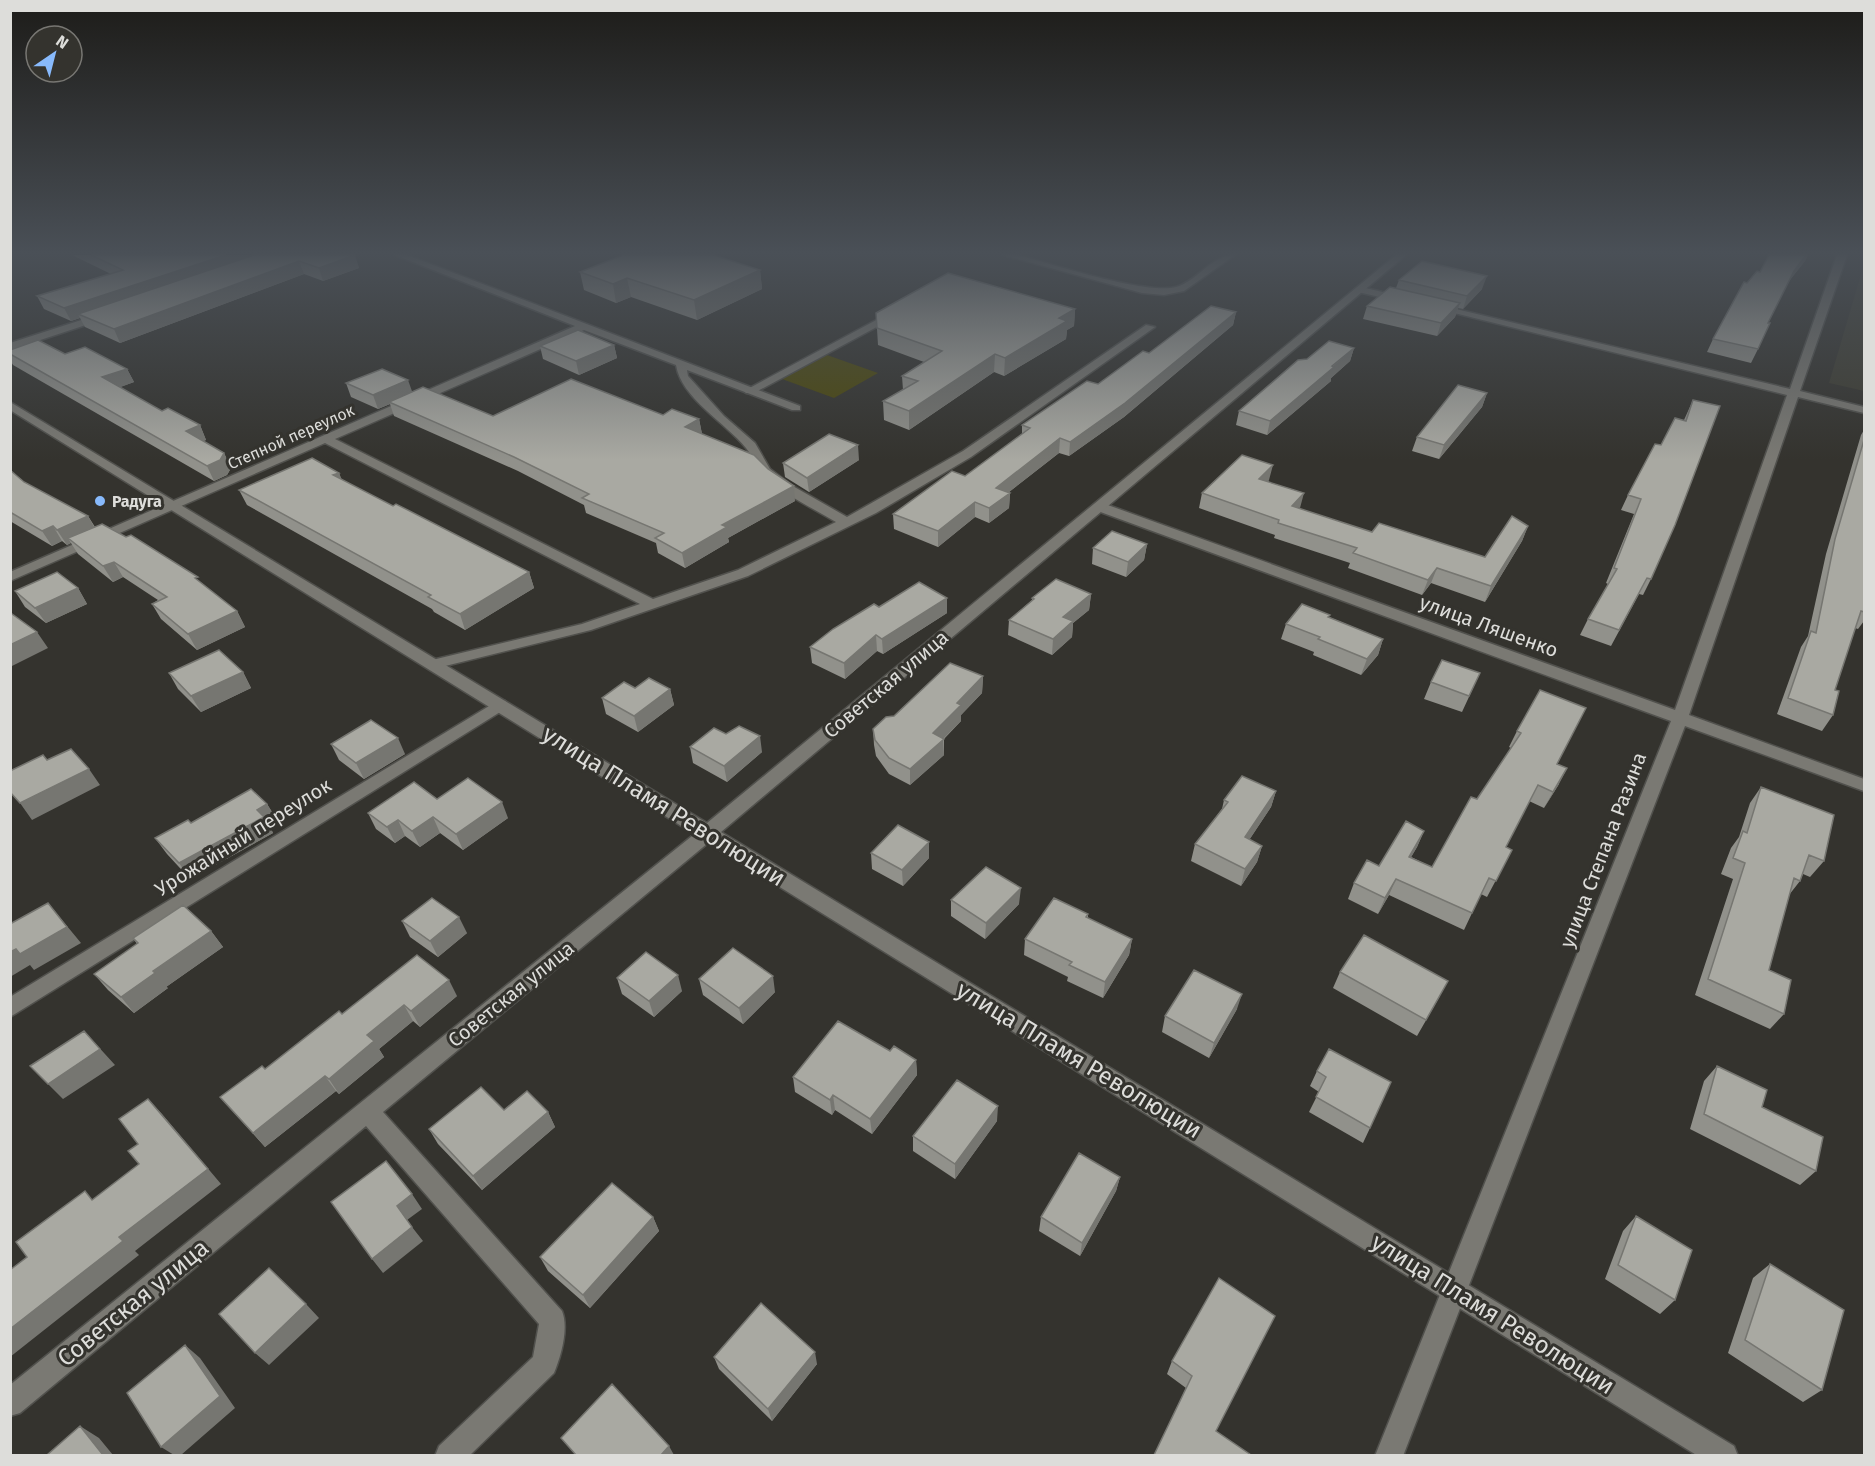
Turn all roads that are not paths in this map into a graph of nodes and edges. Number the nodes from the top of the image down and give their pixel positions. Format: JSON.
{"nodes":[{"id":1,"x":81,"y":323,"type":"edge"},
{"id":2,"x":577,"y":323,"type":"edge"},
{"id":3,"x":875,"y":323,"type":"edge"},
{"id":4,"x":1321,"y":323,"type":"edge"},
{"id":5,"x":1504,"y":323,"type":"edge"},
{"id":6,"x":1818,"y":323,"type":"edge"},
{"id":7,"x":584,"y":326,"type":"junction"},
{"id":8,"x":1150,"y":327,"type":"dead end"},
{"id":9,"x":10,"y":347,"type":"edge"},
{"id":10,"x":681,"y":364,"type":"junction"},
{"id":11,"x":750,"y":391,"type":"junction"},
{"id":12,"x":1793,"y":393,"type":"junction"},
{"id":13,"x":10,"y":405,"type":"edge"},
{"id":14,"x":796,"y":408,"type":"dead end"},
{"id":15,"x":1864,"y":410,"type":"edge"},
{"id":16,"x":326,"y":439,"type":"junction"},
{"id":17,"x":175,"y":506,"type":"junction"},
{"id":18,"x":1100,"y":507,"type":"junction"},
{"id":19,"x":846,"y":522,"type":"junction"},
{"id":20,"x":10,"y":577,"type":"edge"},
{"id":21,"x":652,"y":604,"type":"junction"},
{"id":22,"x":433,"y":664,"type":"junction"},
{"id":23,"x":499,"y":705,"type":"junction"},
{"id":24,"x":1680,"y":718,"type":"junction"},
{"id":25,"x":1864,"y":785,"type":"edge"},
{"id":26,"x":708,"y":832,"type":"junction"},
{"id":27,"x":10,"y":1008,"type":"edge"},
{"id":28,"x":367,"y":1112,"type":"junction"},
{"id":29,"x":1455,"y":1290,"type":"junction"},
{"id":30,"x":10,"y":1404,"type":"edge"},
{"id":31,"x":449,"y":1455,"type":"edge"},
{"id":32,"x":1389,"y":1455,"type":"edge"},
{"id":33,"x":1724,"y":1455,"type":"edge"}],
"edges":[{"from":1,"to":9,"type":"street"},
{"from":2,"to":7,"type":"street"},
{"from":3,"to":11,"type":"street"},
{"from":4,"to":18,"type":"street","name":"Советская улица"},
{"from":5,"to":12,"type":"street"},
{"from":6,"to":12,"type":"street","name":"улица Степана Разина"},
{"from":7,"to":10,"type":"street"},
{"from":7,"to":16,"type":"street","name":"Степной переулок"},
{"from":8,"to":19,"type":"street"},
{"from":10,"to":11,"type":"street"},
{"from":10,"to":19,"type":"street"},
{"from":11,"to":14,"type":"street"},
{"from":12,"to":15,"type":"street"},
{"from":12,"to":24,"type":"street","name":"улица Степана Разина"},
{"from":13,"to":17,"type":"street","name":"улица Пламя Революции"},
{"from":16,"to":17,"type":"street","name":"Степной переулок"},
{"from":16,"to":21,"type":"street"},
{"from":17,"to":20,"type":"street","name":"Степной переулок"},
{"from":17,"to":22,"type":"street","name":"улица Пламя Революции"},
{"from":18,"to":24,"type":"street","name":"улица Ляшенко"},
{"from":18,"to":26,"type":"street","name":"Советская улица"},
{"from":19,"to":21,"type":"street"},
{"from":21,"to":22,"type":"street"},
{"from":22,"to":23,"type":"street","name":"улица Пламя Революции"},
{"from":23,"to":26,"type":"street","name":"улица Пламя Революции"},
{"from":23,"to":27,"type":"street","name":"Урожайный переулок"},
{"from":24,"to":25,"type":"street","name":"улица Ляшенко"},
{"from":24,"to":29,"type":"street","name":"улица Степана Разина"},
{"from":26,"to":28,"type":"street","name":"Советская улица"},
{"from":26,"to":29,"type":"street","name":"улица Пламя Революции"},
{"from":28,"to":30,"type":"street","name":"Советская улица"},
{"from":28,"to":31,"type":"street"},
{"from":29,"to":32,"type":"street","name":"улица Степана Разина"},
{"from":29,"to":33,"type":"street","name":"улица Пламя Революции"}]}
